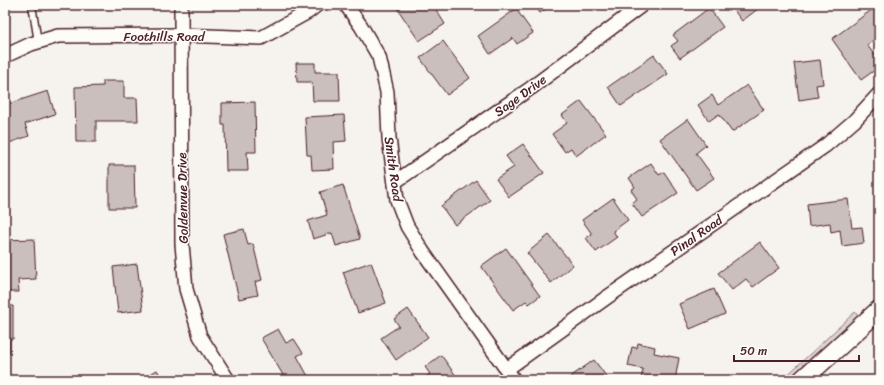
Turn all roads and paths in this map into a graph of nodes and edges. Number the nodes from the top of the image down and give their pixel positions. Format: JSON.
{"nodes":[{"id":1,"x":32,"y":5,"type":"edge"},
{"id":2,"x":181,"y":5,"type":"edge"},
{"id":3,"x":317,"y":5,"type":"edge"},
{"id":4,"x":346,"y":5,"type":"edge"},
{"id":5,"x":642,"y":5,"type":"edge"},
{"id":6,"x":181,"y":35,"type":"junction"},
{"id":7,"x":38,"y":42,"type":"junction"},
{"id":8,"x":5,"y":56,"type":"edge"},
{"id":9,"x":879,"y":94,"type":"edge"},
{"id":10,"x":395,"y":182,"type":"junction"},
{"id":11,"x":879,"y":310,"type":"edge"},
{"id":12,"x":510,"y":375,"type":"edge"},
{"id":13,"x":228,"y":380,"type":"edge"},
{"id":14,"x":802,"y":380,"type":"edge"}],
"edges":[{"from":1,"to":7,"type":"lane"},
{"from":2,"to":6,"type":"street","name":"Goldenvue Drive"},
{"from":3,"to":6,"type":"street","name":"Foothills Road"},
{"from":4,"to":10,"type":"street","name":"Smith Road"},
{"from":5,"to":10,"type":"street","name":"Sage Drive"},
{"from":6,"to":7,"type":"street","name":"Foothills Road"},
{"from":6,"to":13,"type":"street","name":"Goldenvue Drive"},
{"from":7,"to":8,"type":"street","name":"Foothills Road"},
{"from":9,"to":12,"type":"street","name":"Pinal Road"},
{"from":10,"to":12,"type":"street","name":"Smith Road"},
{"from":11,"to":14,"type":"street"}]}
